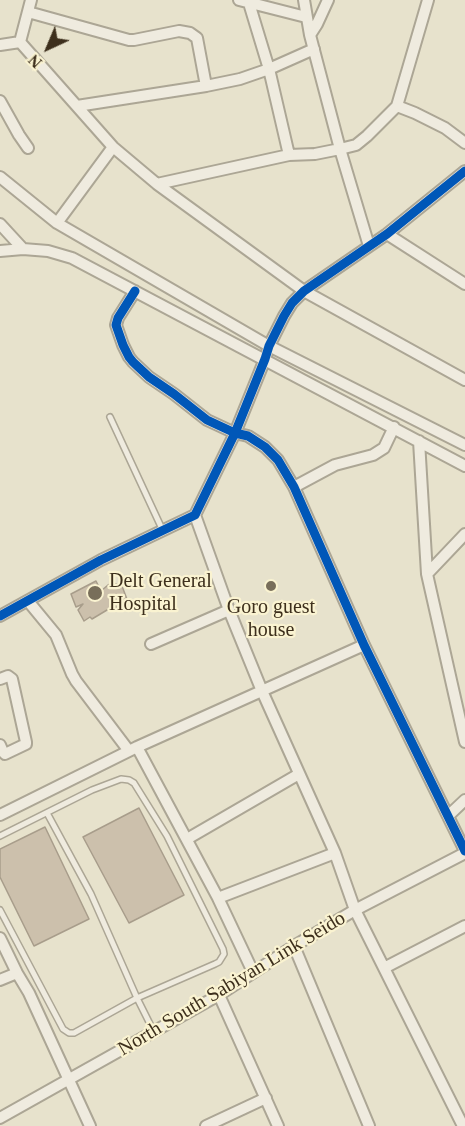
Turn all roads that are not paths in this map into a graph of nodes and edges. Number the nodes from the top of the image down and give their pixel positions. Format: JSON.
{"nodes":[{"id":1,"x":304,"y":0,"type":"edge"},
{"id":2,"x":328,"y":0,"type":"edge"},
{"id":3,"x":428,"y":0,"type":"edge"},
{"id":4,"x":244,"y":1,"type":"edge"},
{"id":5,"x":30,"y":4,"type":"edge"},
{"id":6,"x":306,"y":17,"type":"junction"},
{"id":7,"x":310,"y":35,"type":"junction"},
{"id":8,"x":20,"y":42,"type":"junction"},
{"id":9,"x":0,"y":45,"type":"edge"},
{"id":10,"x":314,"y":49,"type":"junction"},
{"id":11,"x":269,"y":69,"type":"junction"},
{"id":12,"x":206,"y":86,"type":"junction"},
{"id":13,"x":0,"y":101,"type":"edge"},
{"id":14,"x":77,"y":106,"type":"junction"},
{"id":15,"x":397,"y":106,"type":"junction"},
{"id":16,"x":465,"y":143,"type":"edge"},
{"id":17,"x":113,"y":147,"type":"junction"},
{"id":18,"x":28,"y":148,"type":"dead end"},
{"id":19,"x":340,"y":149,"type":"junction"},
{"id":20,"x":289,"y":155,"type":"junction"},
{"id":21,"x":465,"y":171,"type":"edge"},
{"id":22,"x":0,"y":177,"type":"edge"},
{"id":23,"x":157,"y":184,"type":"junction"},
{"id":24,"x":57,"y":223,"type":"junction"},
{"id":25,"x":0,"y":224,"type":"edge"},
{"id":26,"x":387,"y":234,"type":"junction"},
{"id":27,"x":369,"y":246,"type":"junction"},
{"id":28,"x":23,"y":249,"type":"junction"},
{"id":29,"x":0,"y":251,"type":"edge"},
{"id":30,"x":465,"y":284,"type":"edge"},
{"id":31,"x":135,"y":291,"type":"junction"},
{"id":32,"x":304,"y":291,"type":"junction"},
{"id":33,"x":269,"y":346,"type":"junction"},
{"id":34,"x":265,"y":359,"type":"junction"},
{"id":35,"x":465,"y":380,"type":"edge"},
{"id":36,"x":110,"y":417,"type":"dead end"},
{"id":37,"x":394,"y":428,"type":"junction"},
{"id":38,"x":235,"y":433,"type":"junction"},
{"id":39,"x":419,"y":441,"type":"junction"},
{"id":40,"x":465,"y":445,"type":"edge"},
{"id":41,"x":465,"y":466,"type":"edge"},
{"id":42,"x":294,"y":487,"type":"junction"},
{"id":43,"x":195,"y":515,"type":"junction"},
{"id":44,"x":163,"y":531,"type":"junction"},
{"id":45,"x":465,"y":534,"type":"edge"},
{"id":46,"x":427,"y":574,"type":"junction"},
{"id":47,"x":28,"y":601,"type":"junction"},
{"id":48,"x":229,"y":610,"type":"junction"},
{"id":49,"x":0,"y":616,"type":"edge"},
{"id":50,"x":151,"y":644,"type":"dead end"},
{"id":51,"x":364,"y":645,"type":"junction"},
{"id":52,"x":0,"y":679,"type":"edge"},
{"id":53,"x":262,"y":691,"type":"junction"},
{"id":54,"x":464,"y":735,"type":"edge"},
{"id":55,"x":0,"y":745,"type":"edge"},
{"id":56,"x":133,"y":749,"type":"junction"},
{"id":57,"x":299,"y":774,"type":"junction"},
{"id":58,"x":465,"y":800,"type":"edge"},
{"id":59,"x":47,"y":813,"type":"junction"},
{"id":60,"x":0,"y":815,"type":"edge"},
{"id":61,"x":448,"y":816,"type":"junction"},
{"id":62,"x":0,"y":836,"type":"edge"},
{"id":63,"x":187,"y":839,"type":"junction"},
{"id":64,"x":465,"y":852,"type":"edge"},
{"id":65,"x":335,"y":853,"type":"junction"},
{"id":66,"x":218,"y":898,"type":"junction"},
{"id":67,"x":0,"y":909,"type":"edge"},
{"id":68,"x":355,"y":910,"type":"junction"},
{"id":69,"x":465,"y":927,"type":"edge"},
{"id":70,"x":0,"y":938,"type":"edge"},
{"id":71,"x":294,"y":946,"type":"junction"},
{"id":72,"x":384,"y":968,"type":"junction"},
{"id":73,"x":254,"y":972,"type":"junction"},
{"id":74,"x":17,"y":973,"type":"junction"},
{"id":75,"x":0,"y":980,"type":"edge"},
{"id":76,"x":219,"y":995,"type":"junction"},
{"id":77,"x":137,"y":998,"type":"junction"},
{"id":78,"x":154,"y":1032,"type":"junction"},
{"id":79,"x":69,"y":1081,"type":"junction"},
{"id":80,"x":266,"y":1098,"type":"junction"},
{"id":81,"x":0,"y":1118,"type":"edge"},
{"id":82,"x":224,"y":1122,"type":"edge"},
{"id":83,"x":90,"y":1126,"type":"edge"},
{"id":84,"x":206,"y":1126,"type":"edge"},
{"id":85,"x":278,"y":1126,"type":"edge"},
{"id":86,"x":369,"y":1126,"type":"edge"},
{"id":87,"x":463,"y":1126,"type":"edge"}],
"edges":[{"from":1,"to":6,"type":"street"},
{"from":2,"to":7,"type":"street"},
{"from":3,"to":15,"type":"street"},
{"from":4,"to":6,"type":"street"},
{"from":4,"to":11,"type":"street"},
{"from":5,"to":8,"type":"street"},
{"from":5,"to":12,"type":"street"},
{"from":6,"to":7,"type":"street"},
{"from":7,"to":10,"type":"street"},
{"from":8,"to":9,"type":"street"},
{"from":8,"to":14,"type":"street"},
{"from":10,"to":11,"type":"street"},
{"from":10,"to":19,"type":"street"},
{"from":11,"to":12,"type":"street"},
{"from":11,"to":20,"type":"street"},
{"from":12,"to":14,"type":"street"},
{"from":13,"to":18,"type":"street"},
{"from":14,"to":17,"type":"street"},
{"from":15,"to":16,"type":"street"},
{"from":15,"to":19,"type":"street"},
{"from":17,"to":23,"type":"street"},
{"from":17,"to":24,"type":"street"},
{"from":19,"to":20,"type":"street"},
{"from":19,"to":27,"type":"street"},
{"from":20,"to":23,"type":"street"},
{"from":21,"to":26,"type":"street"},
{"from":22,"to":24,"type":"street"},
{"from":23,"to":32,"type":"street"},
{"from":24,"to":33,"type":"street"},
{"from":25,"to":28,"type":"street"},
{"from":26,"to":27,"type":"street"},
{"from":26,"to":30,"type":"street"},
{"from":27,"to":32,"type":"street"},
{"from":28,"to":29,"type":"street"},
{"from":28,"to":31,"type":"street"},
{"from":31,"to":34,"type":"street"},
{"from":31,"to":38,"type":"street"},
{"from":32,"to":33,"type":"street"},
{"from":32,"to":35,"type":"street"},
{"from":33,"to":34,"type":"street"},
{"from":33,"to":40,"type":"street"},
{"from":34,"to":37,"type":"street"},
{"from":34,"to":38,"type":"street"},
{"from":36,"to":44,"type":"lane"},
{"from":37,"to":39,"type":"street"},
{"from":37,"to":42,"type":"street"},
{"from":38,"to":42,"type":"street"},
{"from":38,"to":43,"type":"street"},
{"from":39,"to":41,"type":"street"},
{"from":39,"to":46,"type":"street"},
{"from":42,"to":51,"type":"street"},
{"from":43,"to":44,"type":"street"},
{"from":43,"to":48,"type":"street"},
{"from":44,"to":47,"type":"street"},
{"from":45,"to":46,"type":"street"},
{"from":46,"to":54,"type":"street"},
{"from":47,"to":49,"type":"street"},
{"from":47,"to":56,"type":"street"},
{"from":48,"to":50,"type":"street"},
{"from":48,"to":53,"type":"street"},
{"from":51,"to":53,"type":"street"},
{"from":51,"to":61,"type":"street"},
{"from":52,"to":55,"type":"street"},
{"from":53,"to":56,"type":"street"},
{"from":53,"to":57,"type":"street"},
{"from":56,"to":60,"type":"street"},
{"from":56,"to":63,"type":"street"},
{"from":57,"to":63,"type":"street"},
{"from":57,"to":65,"type":"street"},
{"from":58,"to":61,"type":"street"},
{"from":59,"to":62,"type":"lane"},
{"from":59,"to":77,"type":"lane"},
{"from":59,"to":77,"type":"lane"},
{"from":61,"to":64,"type":"street"},
{"from":63,"to":66,"type":"street"},
{"from":64,"to":68,"type":"street","name":"North South Sabiyan Link Seido"},
{"from":65,"to":66,"type":"street"},
{"from":65,"to":68,"type":"street"},
{"from":66,"to":73,"type":"street"},
{"from":67,"to":77,"type":"lane"},
{"from":68,"to":71,"type":"street","name":"North South Sabiyan Link Seido"},
{"from":68,"to":72,"type":"street"},
{"from":69,"to":72,"type":"street"},
{"from":70,"to":74,"type":"street"},
{"from":71,"to":73,"type":"street","name":"North South Sabiyan Link Seido"},
{"from":71,"to":86,"type":"street"},
{"from":72,"to":87,"type":"street"},
{"from":73,"to":76,"type":"street","name":"North South Sabiyan Link Seido"},
{"from":74,"to":75,"type":"street"},
{"from":74,"to":79,"type":"street"},
{"from":76,"to":78,"type":"street","name":"North South Sabiyan Link Seido"},
{"from":76,"to":80,"type":"street"},
{"from":77,"to":78,"type":"lane"},
{"from":78,"to":79,"type":"street","name":"North South Sabiyan Link Seido"},
{"from":79,"to":81,"type":"street","name":"North South Sabiyan Link Seido"},
{"from":79,"to":83,"type":"street"},
{"from":80,"to":82,"type":"street"},
{"from":80,"to":85,"type":"street"},
{"from":82,"to":84,"type":"street"}]}
